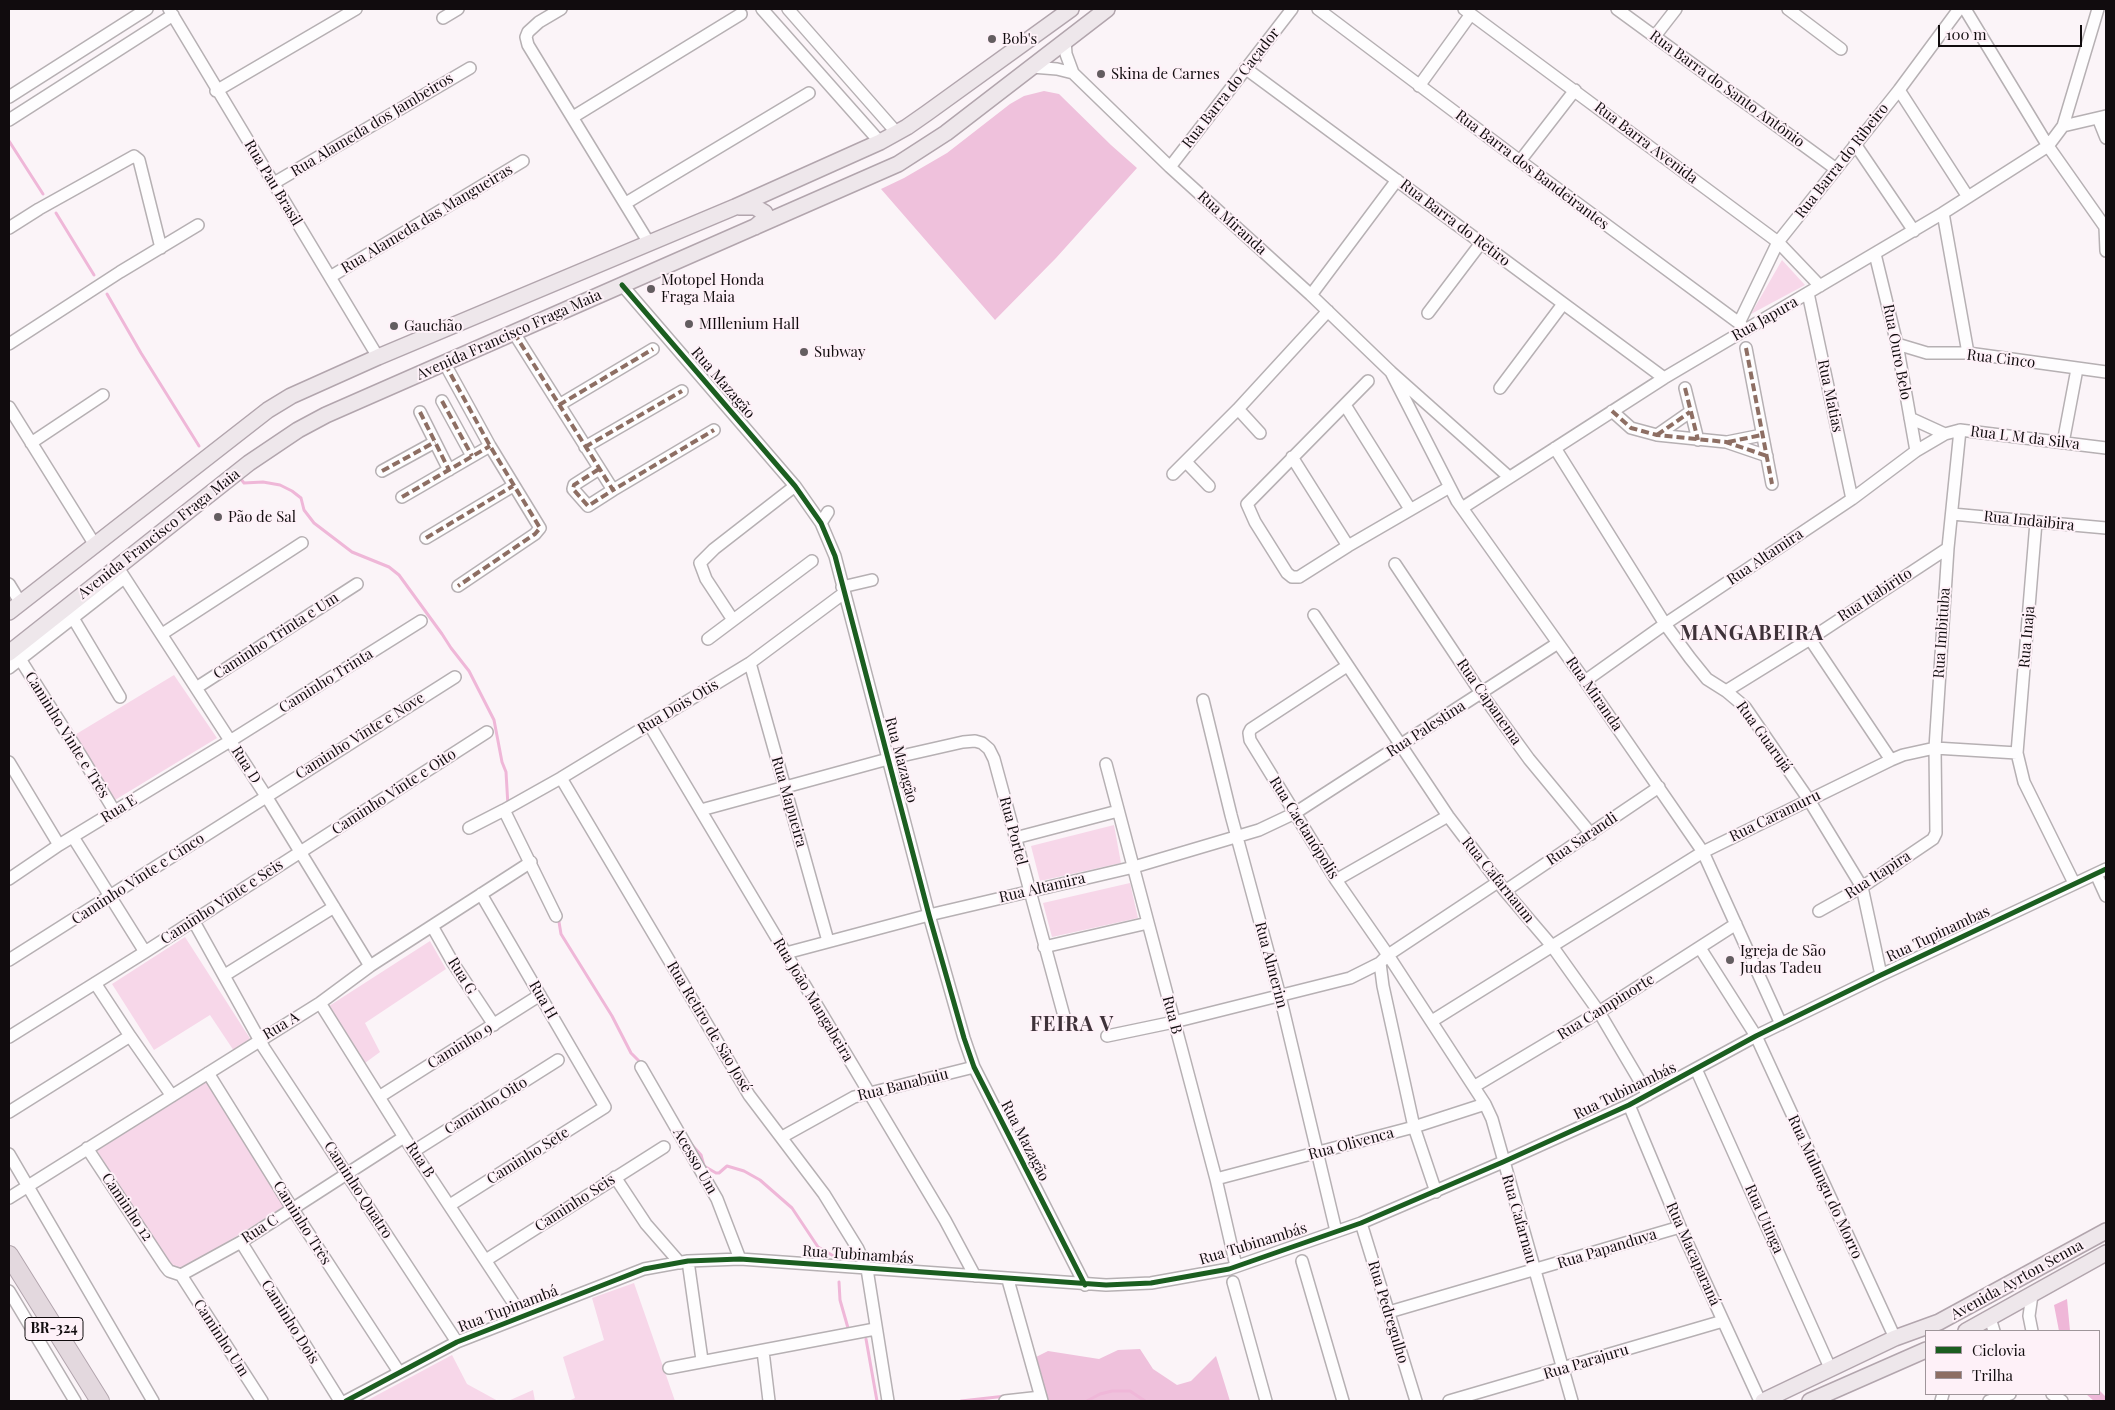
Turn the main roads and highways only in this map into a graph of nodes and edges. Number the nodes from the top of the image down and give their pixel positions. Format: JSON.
{"nodes":[{"id":1,"x":1071,"y":9,"type":"edge"},
{"id":2,"x":1107,"y":9,"type":"edge"},
{"id":3,"x":784,"y":185,"type":"junction"},
{"id":4,"x":735,"y":207,"type":"junction"},
{"id":5,"x":793,"y":211,"type":"junction"},
{"id":6,"x":755,"y":227,"type":"junction"},
{"id":7,"x":15,"y":607,"type":"edge"},
{"id":8,"x":14,"y":656,"type":"edge"},
{"id":9,"x":2106,"y":1231,"type":"edge"},
{"id":10,"x":9,"y":1255,"type":"edge"},
{"id":11,"x":2101,"y":1256,"type":"edge"},
{"id":12,"x":1992,"y":1325,"type":"edge"},
{"id":13,"x":1970,"y":1330,"type":"edge"},
{"id":14,"x":1925,"y":1350,"type":"edge"},
{"id":15,"x":100,"y":1401,"type":"edge"},
{"id":16,"x":1761,"y":1401,"type":"edge"},
{"id":17,"x":1810,"y":1401,"type":"edge"}],
"edges":[{"from":1,"to":3,"type":"main road","name":"Avenida Francisco Fraga Maia"},
{"from":2,"to":5,"type":"main road","name":"Avenida Francisco Fraga Maia"},
{"from":3,"to":4,"type":"main road","name":"Avenida Francisco Fraga Maia"},
{"from":3,"to":5,"type":"main road"},
{"from":4,"to":6,"type":"main road"},
{"from":4,"to":7,"type":"main road","name":"Avenida Francisco Fraga Maia"},
{"from":5,"to":6,"type":"main road","name":"Avenida Francisco Fraga Maia"},
{"from":6,"to":8,"type":"main road","name":"Avenida Francisco Fraga Maia"},
{"from":9,"to":16,"type":"main road","name":"Avenida Ayrton Senna"},
{"from":10,"to":15,"type":"highway","number":"BR-324"},
{"from":11,"to":12,"type":"main road","name":"Avenida Ayrton Senna"},
{"from":12,"to":13,"type":"main road","name":"Avenida Ayrton Senna"},
{"from":14,"to":17,"type":"main road"}]}
